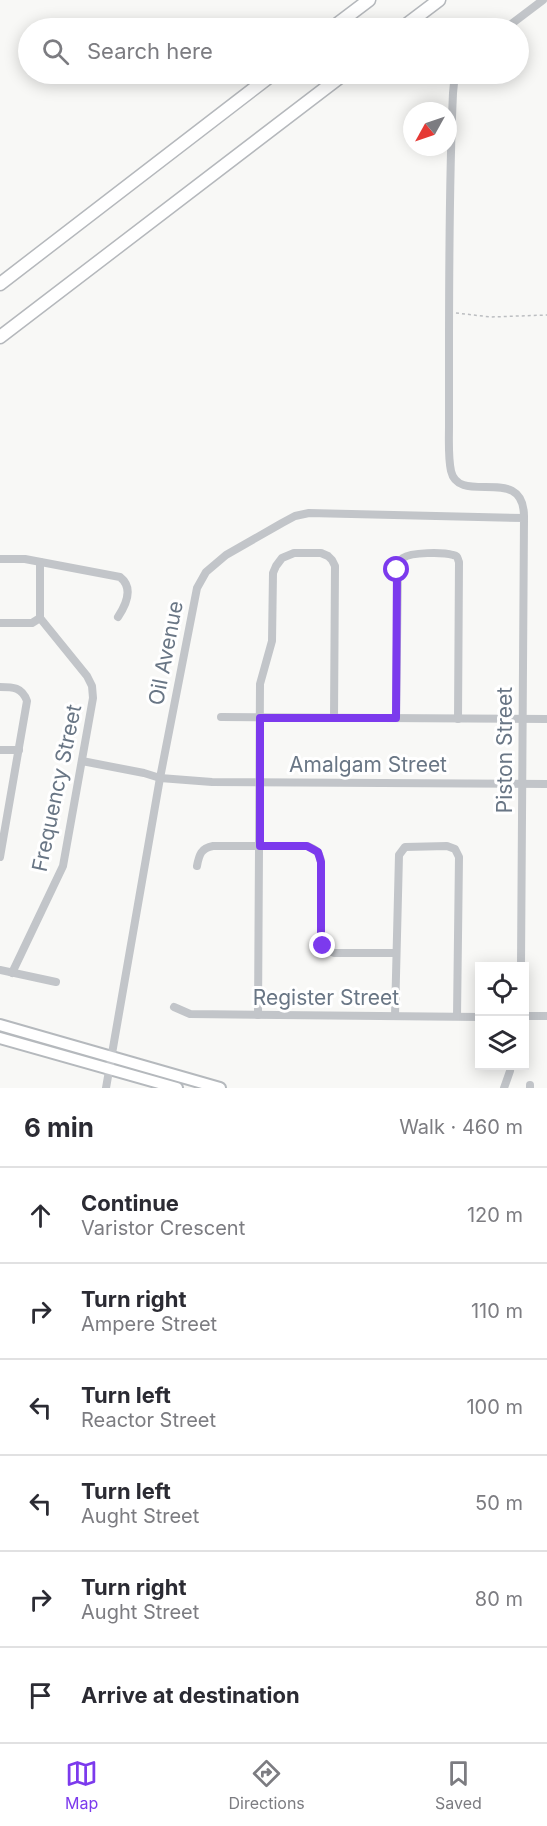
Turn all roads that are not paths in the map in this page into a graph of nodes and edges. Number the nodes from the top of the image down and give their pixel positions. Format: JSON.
{"nodes":[{"id":1,"x":369,"y":0,"type":"edge"},
{"id":2,"x":439,"y":0,"type":"edge"},
{"id":3,"x":543,"y":0,"type":"edge"},
{"id":4,"x":345,"y":18,"type":"edge"},
{"id":5,"x":415,"y":18,"type":"edge"},
{"id":6,"x":519,"y":18,"type":"edge"},
{"id":7,"x":260,"y":84,"type":"edge"},
{"id":8,"x":331,"y":84,"type":"edge"},
{"id":9,"x":455,"y":84,"type":"edge"},
{"id":10,"x":0,"y":284,"type":"edge"},
{"id":11,"x":0,"y":338,"type":"edge"},
{"id":12,"x":524,"y":518,"type":"junction"},
{"id":13,"x":0,"y":559,"type":"edge"},
{"id":14,"x":40,"y":562,"type":"junction"},
{"id":15,"x":118,"y":617,"type":"dead end"},
{"id":16,"x":40,"y":618,"type":"junction"},
{"id":17,"x":0,"y":623,"type":"edge"},
{"id":18,"x":0,"y":687,"type":"edge"},
{"id":19,"x":221,"y":717,"type":"dead end"},
{"id":20,"x":260,"y":718,"type":"junction"},
{"id":21,"x":334,"y":718,"type":"junction"},
{"id":22,"x":396,"y":718,"type":"junction"},
{"id":23,"x":458,"y":719,"type":"junction"},
{"id":24,"x":522,"y":719,"type":"junction"},
{"id":25,"x":547,"y":720,"type":"edge"},
{"id":26,"x":0,"y":750,"type":"edge"},
{"id":27,"x":19,"y":750,"type":"junction"},
{"id":28,"x":82,"y":761,"type":"junction"},
{"id":29,"x":160,"y":778,"type":"junction"},
{"id":30,"x":259,"y":783,"type":"junction"},
{"id":31,"x":523,"y":783,"type":"junction"},
{"id":32,"x":547,"y":784,"type":"edge"},
{"id":33,"x":4,"y":812,"type":"edge"},
{"id":34,"x":260,"y":846,"type":"junction"},
{"id":35,"x":0,"y":857,"type":"edge"},
{"id":36,"x":197,"y":866,"type":"dead end"},
{"id":37,"x":395,"y":953,"type":"junction"},
{"id":38,"x":521,"y":962,"type":"edge"},
{"id":39,"x":0,"y":970,"type":"edge"},
{"id":40,"x":12,"y":974,"type":"junction"},
{"id":41,"x":56,"y":982,"type":"dead end"},
{"id":42,"x":174,"y":1007,"type":"dead end"},
{"id":43,"x":258,"y":1015,"type":"junction"},
{"id":44,"x":395,"y":1016,"type":"junction"},
{"id":45,"x":457,"y":1016,"type":"junction"},
{"id":46,"x":529,"y":1016,"type":"edge"},
{"id":47,"x":547,"y":1016,"type":"edge"},
{"id":48,"x":475,"y":1017,"type":"edge"},
{"id":49,"x":0,"y":1025,"type":"edge"},
{"id":50,"x":0,"y":1038,"type":"edge"},
{"id":51,"x":112,"y":1057,"type":"junction"},
{"id":52,"x":110,"y":1069,"type":"junction"},
{"id":53,"x":510,"y":1071,"type":"dead end"},
{"id":54,"x":106,"y":1088,"type":"edge"},
{"id":55,"x":177,"y":1088,"type":"edge"},
{"id":56,"x":220,"y":1088,"type":"edge"},
{"id":57,"x":504,"y":1088,"type":"edge"}],
"edges":[{"from":1,"to":4,"type":"highway"},
{"from":2,"to":5,"type":"highway"},
{"from":3,"to":6,"type":"street"},
{"from":7,"to":10,"type":"highway"},
{"from":8,"to":11,"type":"highway"},
{"from":9,"to":12,"type":"street"},
{"from":12,"to":24,"type":"street","name":"Piston Street"},
{"from":12,"to":29,"type":"street","name":"Oil Avenue"},
{"from":13,"to":14,"type":"street"},
{"from":14,"to":15,"type":"street"},
{"from":14,"to":16,"type":"street"},
{"from":16,"to":17,"type":"street"},
{"from":16,"to":28,"type":"street","name":"Frequency Street"},
{"from":18,"to":27,"type":"street"},
{"from":19,"to":20,"type":"street"},
{"from":20,"to":21,"type":"street"},
{"from":20,"to":21,"type":"street"},
{"from":20,"to":30,"type":"street"},
{"from":21,"to":22,"type":"street"},
{"from":22,"to":23,"type":"street"},
{"from":22,"to":23,"type":"street"},
{"from":23,"to":24,"type":"street"},
{"from":24,"to":25,"type":"street"},
{"from":24,"to":31,"type":"street","name":"Piston Street"},
{"from":26,"to":27,"type":"street"},
{"from":27,"to":33,"type":"street"},
{"from":28,"to":29,"type":"street","name":"Amalgam Street"},
{"from":28,"to":40,"type":"street","name":"Frequency Street"},
{"from":29,"to":30,"type":"street","name":"Amalgam Street"},
{"from":29,"to":51,"type":"street","name":"Oil Avenue"},
{"from":30,"to":31,"type":"street","name":"Amalgam Street"},
{"from":30,"to":34,"type":"street"},
{"from":31,"to":32,"type":"street","name":"Amalgam Street"},
{"from":31,"to":38,"type":"street","name":"Piston Street"},
{"from":33,"to":35,"type":"street"},
{"from":34,"to":36,"type":"street"},
{"from":34,"to":37,"type":"street"},
{"from":34,"to":43,"type":"street"},
{"from":37,"to":44,"type":"street"},
{"from":37,"to":45,"type":"street"},
{"from":39,"to":40,"type":"street"},
{"from":40,"to":41,"type":"street"},
{"from":42,"to":43,"type":"street","name":"Register Street"},
{"from":43,"to":44,"type":"street","name":"Register Street"},
{"from":44,"to":45,"type":"street","name":"Register Street"},
{"from":45,"to":48,"type":"street","name":"Register Street"},
{"from":46,"to":47,"type":"street"},
{"from":49,"to":51,"type":"main road"},
{"from":50,"to":52,"type":"main road"},
{"from":51,"to":52,"type":"street","name":"Oil Avenue"},
{"from":51,"to":56,"type":"main road"},
{"from":52,"to":54,"type":"street","name":"Oil Avenue"},
{"from":52,"to":55,"type":"main road"},
{"from":53,"to":57,"type":"street"}]}
